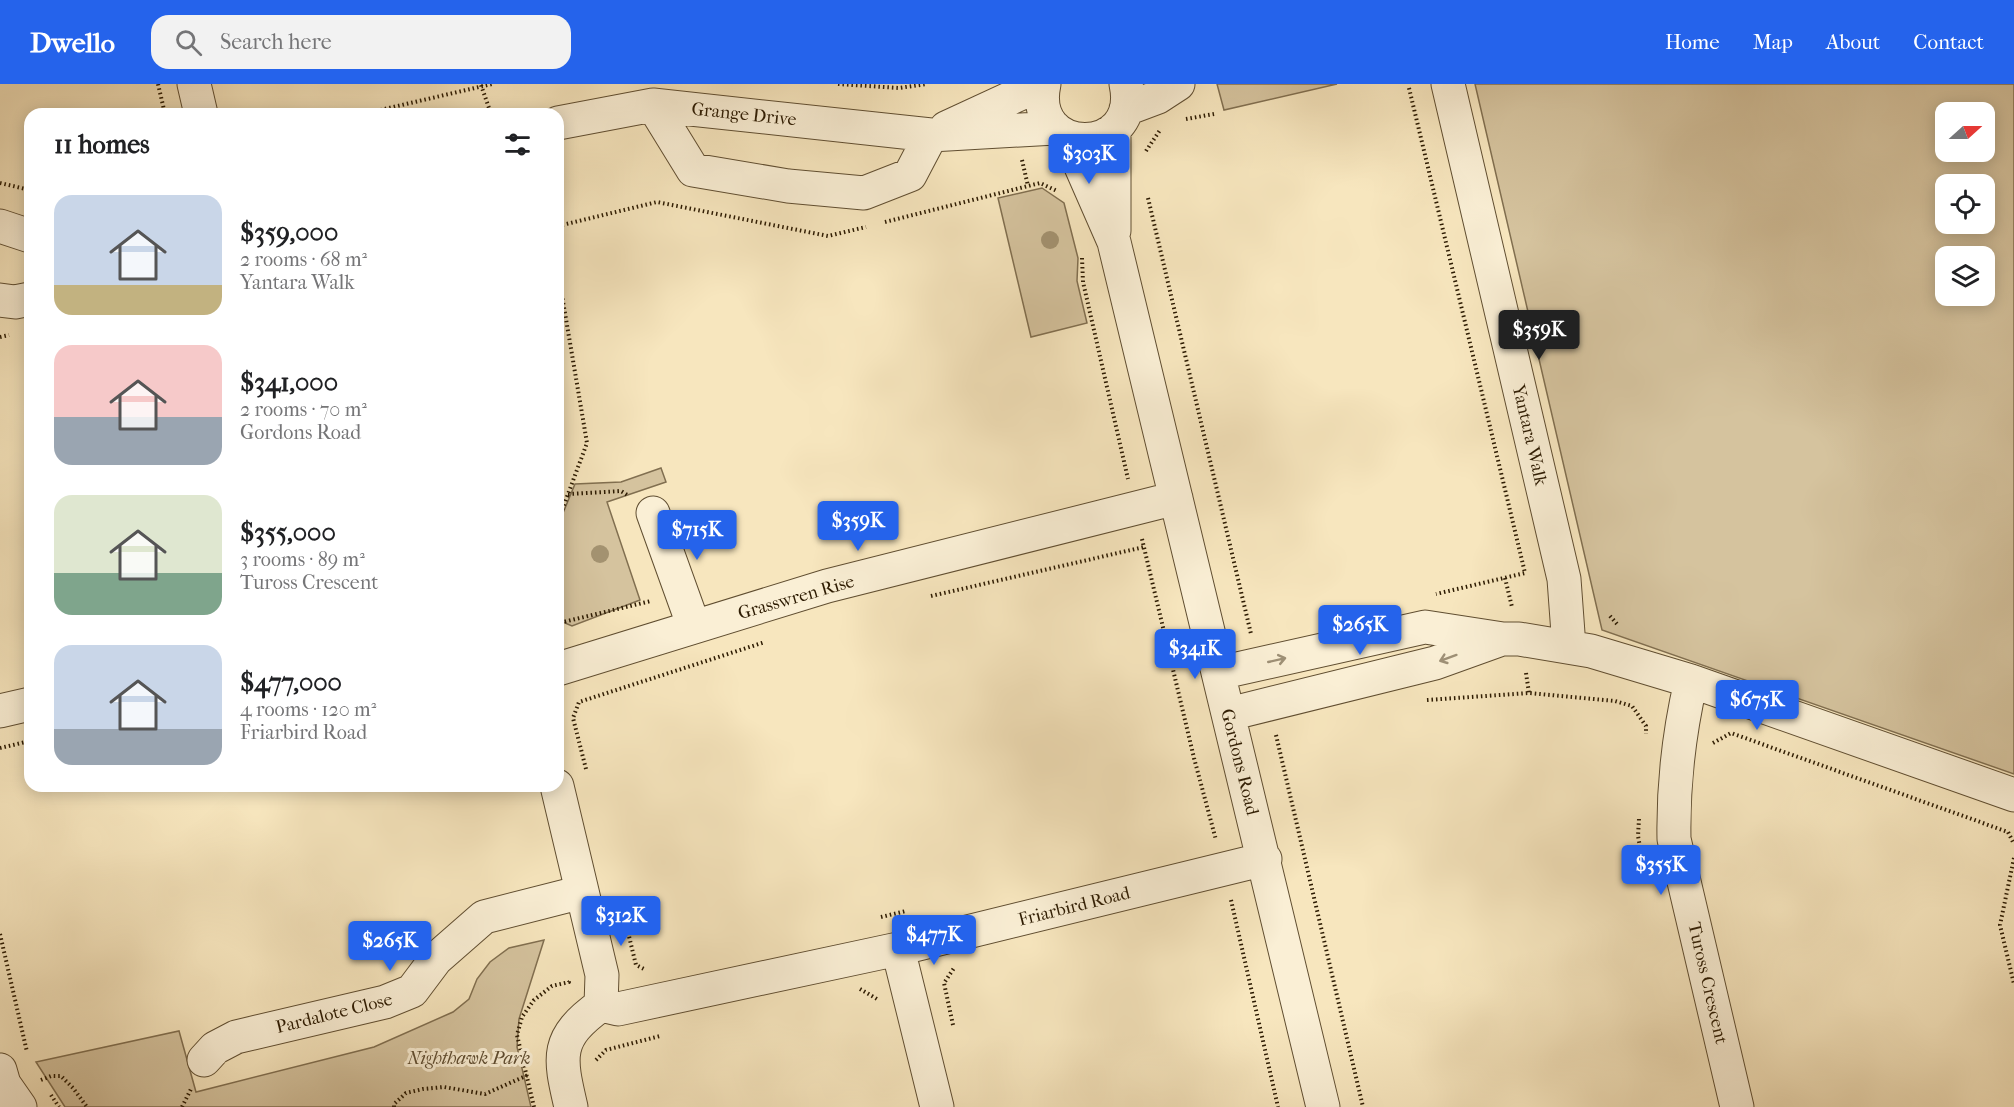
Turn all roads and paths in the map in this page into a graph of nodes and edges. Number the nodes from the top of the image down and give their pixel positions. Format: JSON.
{"nodes":[{"id":1,"x":158,"y":84,"type":"edge"},
{"id":2,"x":194,"y":84,"type":"edge"},
{"id":3,"x":492,"y":84,"type":"edge"},
{"id":4,"x":838,"y":84,"type":"edge"},
{"id":5,"x":927,"y":84,"type":"edge"},
{"id":6,"x":1042,"y":84,"type":"edge"},
{"id":7,"x":1448,"y":84,"type":"edge"},
{"id":8,"x":481,"y":85,"type":"edge"},
{"id":9,"x":1409,"y":88,"type":"dead end"},
{"id":10,"x":653,"y":94,"type":"edge"},
{"id":11,"x":1167,"y":102,"type":"edge"},
{"id":12,"x":1122,"y":107,"type":"edge"},
{"id":13,"x":164,"y":108,"type":"edge"},
{"id":14,"x":200,"y":108,"type":"edge"},
{"id":15,"x":387,"y":108,"type":"edge"},
{"id":16,"x":489,"y":108,"type":"edge"},
{"id":17,"x":1214,"y":114,"type":"dead end"},
{"id":18,"x":564,"y":121,"type":"edge"},
{"id":19,"x":1061,"y":133,"type":"junction"},
{"id":20,"x":931,"y":135,"type":"junction"},
{"id":21,"x":1140,"y":161,"type":"dead end"},
{"id":22,"x":0,"y":183,"type":"edge"},
{"id":23,"x":24,"y":189,"type":"edge"},
{"id":24,"x":1146,"y":190,"type":"dead end"},
{"id":25,"x":1065,"y":196,"type":"dead end"},
{"id":26,"x":884,"y":222,"type":"dead end"},
{"id":27,"x":564,"y":225,"type":"edge"},
{"id":28,"x":873,"y":225,"type":"dead end"},
{"id":29,"x":0,"y":226,"type":"edge"},
{"id":30,"x":24,"y":234,"type":"edge"},
{"id":31,"x":24,"y":237,"type":"edge"},
{"id":32,"x":1114,"y":242,"type":"junction"},
{"id":33,"x":0,"y":243,"type":"edge"},
{"id":34,"x":1082,"y":256,"type":"dead end"},
{"id":35,"x":0,"y":300,"type":"edge"},
{"id":36,"x":24,"y":300,"type":"edge"},
{"id":37,"x":564,"y":307,"type":"edge"},
{"id":38,"x":568,"y":494,"type":"junction"},
{"id":39,"x":1176,"y":498,"type":"junction"},
{"id":40,"x":564,"y":505,"type":"edge"},
{"id":41,"x":1134,"y":509,"type":"junction"},
{"id":42,"x":653,"y":513,"type":"joint"},
{"id":43,"x":1144,"y":547,"type":"junction"},
{"id":44,"x":928,"y":596,"type":"dead end"},
{"id":45,"x":1425,"y":597,"type":"dead end"},
{"id":46,"x":694,"y":627,"type":"junction"},
{"id":47,"x":1503,"y":639,"type":"junction"},
{"id":48,"x":768,"y":641,"type":"dead end"},
{"id":49,"x":1569,"y":647,"type":"junction"},
{"id":50,"x":1170,"y":656,"type":"junction"},
{"id":51,"x":1216,"y":660,"type":"junction"},
{"id":52,"x":564,"y":667,"type":"edge"},
{"id":53,"x":1691,"y":681,"type":"junction"},
{"id":54,"x":1424,"y":701,"type":"dead end"},
{"id":55,"x":24,"y":705,"type":"edge"},
{"id":56,"x":0,"y":711,"type":"edge"},
{"id":57,"x":1228,"y":714,"type":"junction"},
{"id":58,"x":1272,"y":719,"type":"junction"},
{"id":59,"x":1287,"y":731,"type":"dead end"},
{"id":60,"x":1646,"y":737,"type":"dead end"},
{"id":61,"x":24,"y":742,"type":"edge"},
{"id":62,"x":1236,"y":747,"type":"junction"},
{"id":63,"x":0,"y":748,"type":"edge"},
{"id":64,"x":1712,"y":753,"type":"dead end"},
{"id":65,"x":1194,"y":758,"type":"junction"},
{"id":66,"x":587,"y":774,"type":"dead end"},
{"id":67,"x":558,"y":792,"type":"edge"},
{"id":68,"x":2014,"y":795,"type":"edge"},
{"id":69,"x":1640,"y":814,"type":"dead end"},
{"id":70,"x":1215,"y":837,"type":"junction"},
{"id":71,"x":1204,"y":840,"type":"dead end"},
{"id":72,"x":2014,"y":844,"type":"edge"},
{"id":73,"x":1641,"y":848,"type":"dead end"},
{"id":74,"x":2014,"y":858,"type":"edge"},
{"id":75,"x":1265,"y":859,"type":"junction"},
{"id":76,"x":1224,"y":868,"type":"junction"},
{"id":77,"x":1311,"y":884,"type":"junction"},
{"id":78,"x":582,"y":892,"type":"junction"},
{"id":79,"x":1272,"y":892,"type":"junction"},
{"id":80,"x":1231,"y":901,"type":"junction"},
{"id":81,"x":1219,"y":904,"type":"dead end"},
{"id":82,"x":915,"y":909,"type":"dead end"},
{"id":83,"x":625,"y":920,"type":"dead end"},
{"id":84,"x":869,"y":920,"type":"dead end"},
{"id":85,"x":0,"y":934,"type":"edge"},
{"id":86,"x":898,"y":949,"type":"junction"},
{"id":87,"x":955,"y":967,"type":"dead end"},
{"id":88,"x":650,"y":971,"type":"dead end"},
{"id":89,"x":567,"y":972,"type":"dead end"},
{"id":90,"x":2014,"y":984,"type":"edge"},
{"id":91,"x":848,"y":992,"type":"dead end"},
{"id":92,"x":601,"y":1005,"type":"junction"},
{"id":93,"x":880,"y":1010,"type":"dead end"},
{"id":94,"x":667,"y":1034,"type":"dead end"},
{"id":95,"x":955,"y":1036,"type":"dead end"},
{"id":96,"x":204,"y":1060,"type":"dead end"},
{"id":97,"x":14,"y":1064,"type":"edge"},
{"id":98,"x":562,"y":1071,"type":"junction"},
{"id":99,"x":36,"y":1073,"type":"dead end"},
{"id":100,"x":527,"y":1075,"type":"junction"},
{"id":101,"x":41,"y":1080,"type":"junction"},
{"id":102,"x":20,"y":1107,"type":"edge"},
{"id":103,"x":59,"y":1107,"type":"edge"},
{"id":104,"x":87,"y":1107,"type":"edge"},
{"id":105,"x":394,"y":1107,"type":"edge"},
{"id":106,"x":534,"y":1107,"type":"edge"},
{"id":107,"x":571,"y":1107,"type":"edge"},
{"id":108,"x":937,"y":1107,"type":"edge"},
{"id":109,"x":1278,"y":1107,"type":"edge"},
{"id":110,"x":1323,"y":1107,"type":"edge"},
{"id":111,"x":1363,"y":1107,"type":"edge"},
{"id":112,"x":1737,"y":1107,"type":"edge"}],
"edges":[{"from":1,"to":13,"type":"path"},
{"from":2,"to":14,"type":"street"},
{"from":3,"to":8,"type":"path"},
{"from":4,"to":5,"type":"path"},
{"from":6,"to":19,"type":"street","name":"Gordons Road"},
{"from":6,"to":20,"type":"street"},
{"from":7,"to":49,"type":"street","name":"Yantara Walk"},
{"from":8,"to":15,"type":"path"},
{"from":8,"to":16,"type":"path"},
{"from":9,"to":45,"type":"path"},
{"from":10,"to":18,"type":"street","name":"Grange Drive"},
{"from":10,"to":20,"type":"street","name":"Grange Drive"},
{"from":10,"to":20,"type":"street"},
{"from":11,"to":12,"type":"street"},
{"from":11,"to":17,"type":"path"},
{"from":11,"to":21,"type":"path"},
{"from":12,"to":19,"type":"street","name":"Grange Drive"},
{"from":12,"to":32,"type":"street","name":"Gordons Road"},
{"from":19,"to":20,"type":"street","name":"Grange Drive"},
{"from":19,"to":32,"type":"street","name":"Gordons Road"},
{"from":22,"to":23,"type":"path"},
{"from":24,"to":51,"type":"path"},
{"from":25,"to":26,"type":"path"},
{"from":27,"to":28,"type":"path"},
{"from":29,"to":30,"type":"street"},
{"from":31,"to":33,"type":"street"},
{"from":32,"to":39,"type":"street","name":"Gordons Road"},
{"from":34,"to":41,"type":"path"},
{"from":35,"to":36,"type":"street"},
{"from":37,"to":38,"type":"path"},
{"from":38,"to":40,"type":"path"},
{"from":38,"to":42,"type":"path"},
{"from":39,"to":41,"type":"street","name":"Grasswren Rise"},
{"from":39,"to":51,"type":"street","name":"Gordons Road"},
{"from":41,"to":43,"type":"path"},
{"from":41,"to":46,"type":"street","name":"Grasswren Rise"},
{"from":42,"to":46,"type":"street"},
{"from":43,"to":44,"type":"path"},
{"from":43,"to":50,"type":"path"},
{"from":46,"to":52,"type":"street","name":"Grasswren Rise"},
{"from":47,"to":49,"type":"street"},
{"from":51,"to":47,"type":"street","one_way":true},
{"from":47,"to":58,"type":"street","one_way":true},
{"from":48,"to":66,"type":"path"},
{"from":49,"to":53,"type":"street"},
{"from":50,"to":51,"type":"path"},
{"from":50,"to":65,"type":"path"},
{"from":51,"to":57,"type":"street","name":"Gordons Road"},
{"from":53,"to":68,"type":"street"},
{"from":53,"to":112,"type":"street","name":"Tuross Crescent"},
{"from":54,"to":60,"type":"path"},
{"from":55,"to":56,"type":"street"},
{"from":57,"to":58,"type":"street"},
{"from":57,"to":62,"type":"street","name":"Gordons Road"},
{"from":58,"to":59,"type":"path"},
{"from":58,"to":62,"type":"path"},
{"from":58,"to":77,"type":"path"},
{"from":61,"to":63,"type":"path"},
{"from":62,"to":65,"type":"path"},
{"from":62,"to":75,"type":"street","name":"Gordons Road"},
{"from":64,"to":72,"type":"path"},
{"from":65,"to":70,"type":"path"},
{"from":67,"to":78,"type":"street"},
{"from":69,"to":73,"type":"path"},
{"from":70,"to":71,"type":"path"},
{"from":70,"to":76,"type":"path"},
{"from":74,"to":90,"type":"path"},
{"from":75,"to":76,"type":"street","name":"Friarbird Road"},
{"from":75,"to":79,"type":"street","name":"Gordons Road"},
{"from":76,"to":80,"type":"path"},
{"from":76,"to":86,"type":"street","name":"Friarbird Road"},
{"from":77,"to":79,"type":"path"},
{"from":77,"to":111,"type":"path"},
{"from":78,"to":92,"type":"street"},
{"from":78,"to":96,"type":"street","name":"Pardalote Close"},
{"from":79,"to":80,"type":"path"},
{"from":79,"to":110,"type":"street","name":"Gordons Road"},
{"from":80,"to":81,"type":"path"},
{"from":80,"to":109,"type":"path"},
{"from":82,"to":84,"type":"path"},
{"from":83,"to":88,"type":"path"},
{"from":85,"to":97,"type":"path"},
{"from":86,"to":92,"type":"street","name":"Friarbird Road"},
{"from":86,"to":108,"type":"street"},
{"from":87,"to":95,"type":"path"},
{"from":89,"to":100,"type":"path"},
{"from":91,"to":93,"type":"path"},
{"from":92,"to":98,"type":"street"},
{"from":94,"to":98,"type":"path"},
{"from":97,"to":102,"type":"street"},
{"from":98,"to":100,"type":"path"},
{"from":98,"to":107,"type":"street"},
{"from":99,"to":101,"type":"path"},
{"from":100,"to":105,"type":"path"},
{"from":100,"to":106,"type":"path"},
{"from":101,"to":103,"type":"path"},
{"from":101,"to":104,"type":"path"}]}
